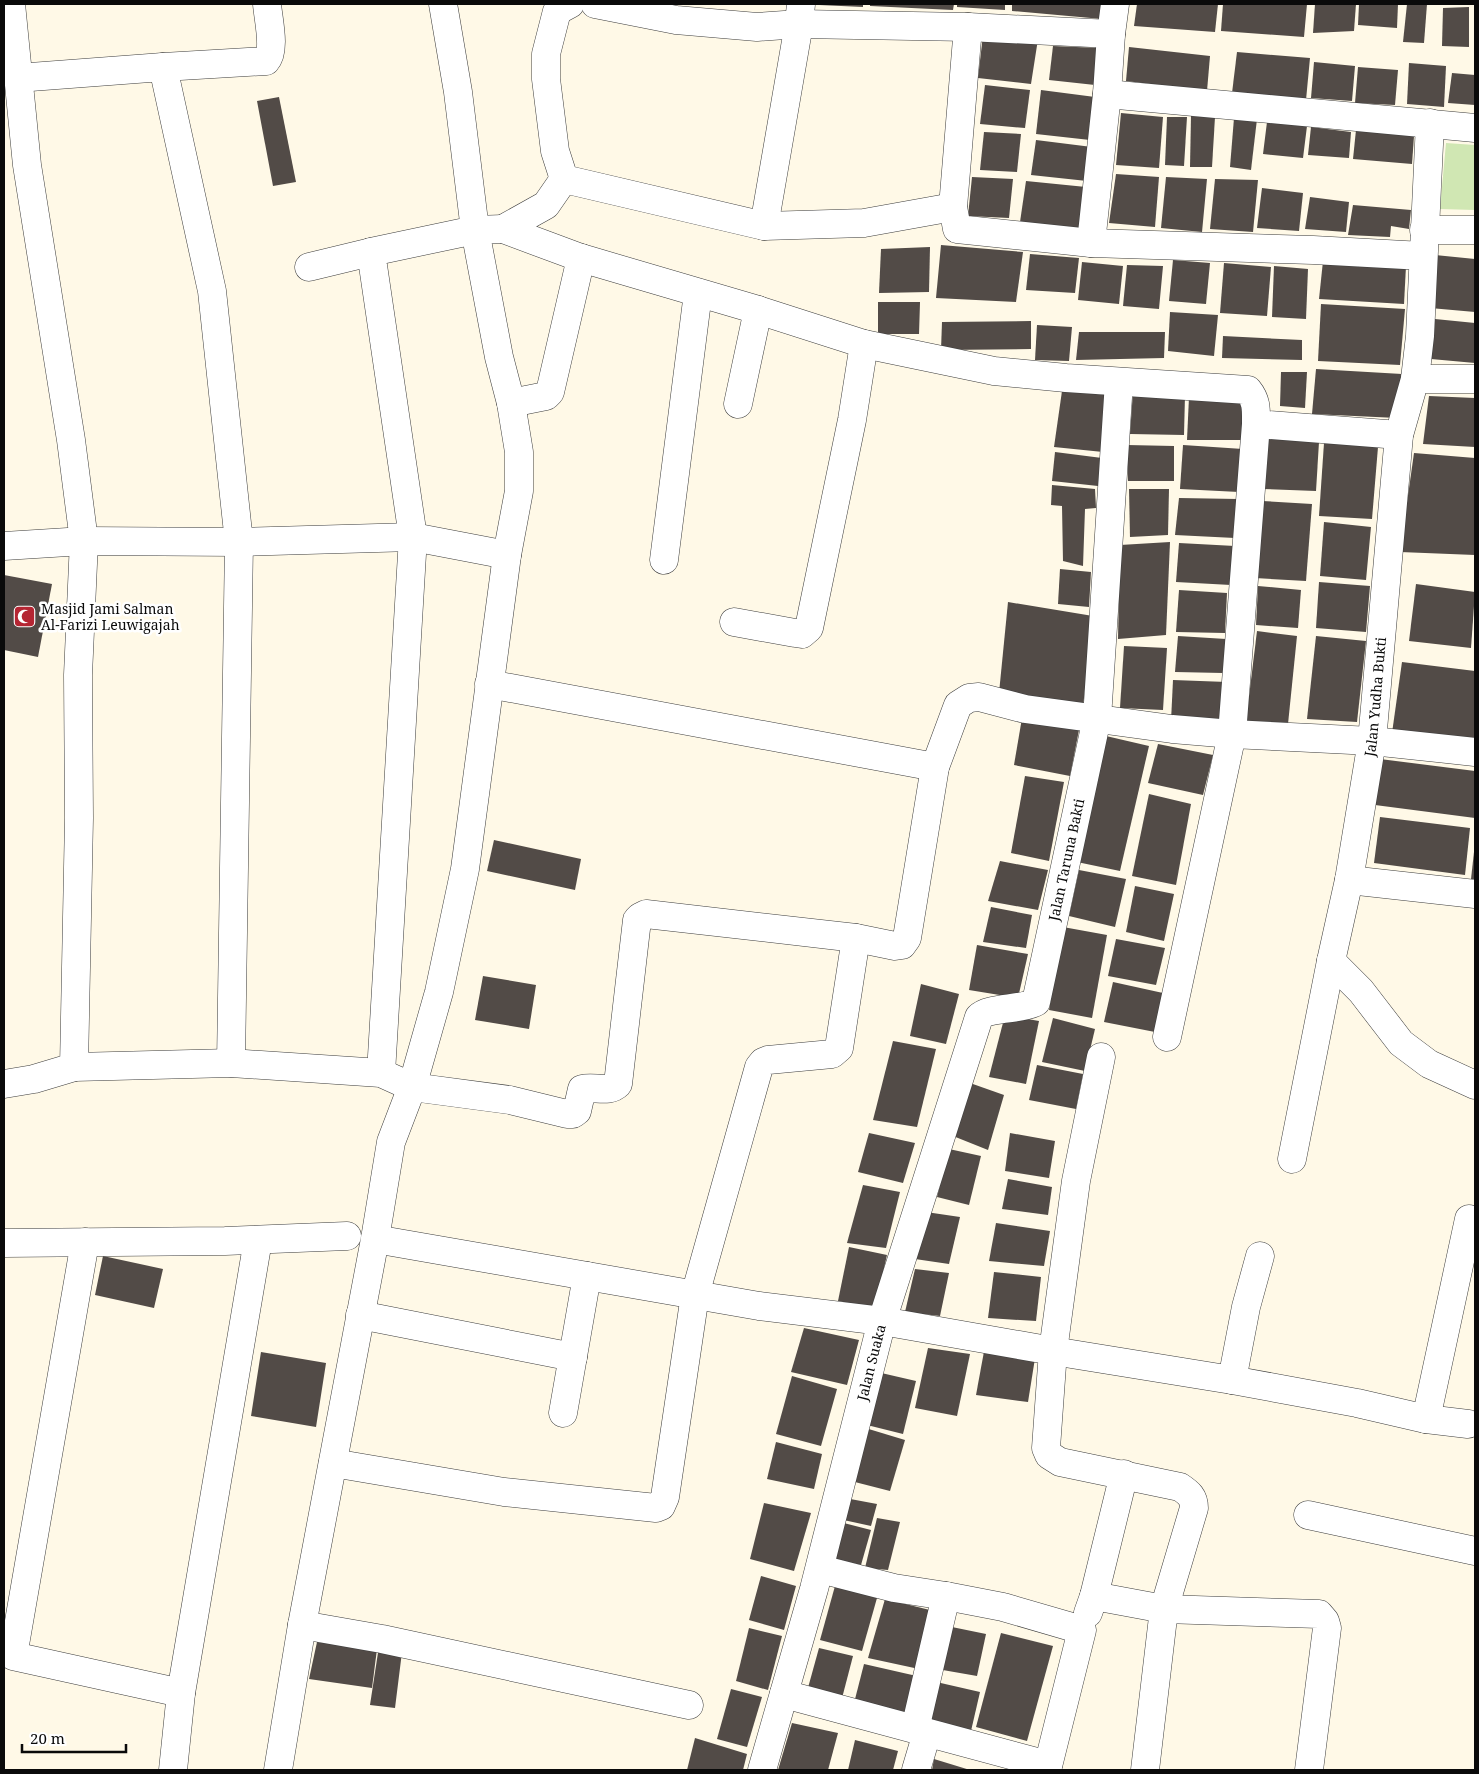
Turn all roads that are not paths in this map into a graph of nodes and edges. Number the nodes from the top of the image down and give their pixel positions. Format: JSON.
{"nodes":[{"id":1,"x":11,"y":4,"type":"edge"},
{"id":2,"x":267,"y":4,"type":"edge"},
{"id":3,"x":443,"y":4,"type":"edge"},
{"id":4,"x":570,"y":4,"type":"edge"},
{"id":5,"x":595,"y":4,"type":"edge"},
{"id":6,"x":1115,"y":4,"type":"edge"},
{"id":7,"x":678,"y":12,"type":"edge"},
{"id":8,"x":800,"y":14,"type":"edge"},
{"id":9,"x":968,"y":27,"type":"junction"},
{"id":10,"x":1111,"y":34,"type":"junction"},
{"id":11,"x":163,"y":67,"type":"junction"},
{"id":12,"x":17,"y":78,"type":"junction"},
{"id":13,"x":1107,"y":94,"type":"junction"},
{"id":14,"x":1430,"y":123,"type":"junction"},
{"id":15,"x":1475,"y":128,"type":"edge"},
{"id":16,"x":564,"y":179,"type":"junction"},
{"id":17,"x":952,"y":207,"type":"junction"},
{"id":18,"x":764,"y":226,"type":"junction"},
{"id":19,"x":503,"y":229,"type":"junction"},
{"id":20,"x":475,"y":230,"type":"junction"},
{"id":21,"x":1475,"y":230,"type":"edge"},
{"id":22,"x":1091,"y":243,"type":"junction"},
{"id":23,"x":1424,"y":243,"type":"junction"},
{"id":24,"x":371,"y":252,"type":"junction"},
{"id":25,"x":581,"y":258,"type":"junction"},
{"id":26,"x":309,"y":266,"type":"dead end"},
{"id":27,"x":698,"y":294,"type":"junction"},
{"id":28,"x":758,"y":310,"type":"junction"},
{"id":29,"x":864,"y":344,"type":"junction"},
{"id":30,"x":1415,"y":379,"type":"junction"},
{"id":31,"x":1475,"y":379,"type":"edge"},
{"id":32,"x":1120,"y":382,"type":"junction"},
{"id":33,"x":510,"y":403,"type":"junction"},
{"id":34,"x":738,"y":404,"type":"dead end"},
{"id":35,"x":1256,"y":424,"type":"junction"},
{"id":36,"x":1399,"y":435,"type":"junction"},
{"id":37,"x":413,"y":538,"type":"junction"},
{"id":38,"x":84,"y":541,"type":"junction"},
{"id":39,"x":238,"y":542,"type":"junction"},
{"id":40,"x":4,"y":546,"type":"edge"},
{"id":41,"x":507,"y":555,"type":"junction"},
{"id":42,"x":664,"y":560,"type":"dead end"},
{"id":43,"x":734,"y":622,"type":"dead end"},
{"id":44,"x":489,"y":684,"type":"junction"},
{"id":45,"x":1097,"y":718,"type":"junction"},
{"id":46,"x":1232,"y":734,"type":"junction"},
{"id":47,"x":1372,"y":741,"type":"junction"},
{"id":48,"x":1475,"y":752,"type":"edge"},
{"id":49,"x":936,"y":767,"type":"junction"},
{"id":50,"x":1349,"y":880,"type":"junction"},
{"id":51,"x":1475,"y":894,"type":"edge"},
{"id":52,"x":856,"y":938,"type":"junction"},
{"id":53,"x":1330,"y":961,"type":"junction"},
{"id":54,"x":1036,"y":1002,"type":"joint"},
{"id":55,"x":1167,"y":1037,"type":"dead end"},
{"id":56,"x":1101,"y":1056,"type":"dead end"},
{"id":57,"x":231,"y":1063,"type":"junction"},
{"id":58,"x":74,"y":1067,"type":"junction"},
{"id":59,"x":381,"y":1073,"type":"junction"},
{"id":60,"x":4,"y":1084,"type":"edge"},
{"id":61,"x":1475,"y":1085,"type":"edge"},
{"id":62,"x":412,"y":1087,"type":"junction"},
{"id":63,"x":1292,"y":1159,"type":"dead end"},
{"id":64,"x":1469,"y":1219,"type":"dead end"},
{"id":65,"x":347,"y":1236,"type":"dead end"},
{"id":66,"x":375,"y":1239,"type":"junction"},
{"id":67,"x":258,"y":1240,"type":"junction"},
{"id":68,"x":85,"y":1242,"type":"junction"},
{"id":69,"x":4,"y":1243,"type":"edge"},
{"id":70,"x":1260,"y":1256,"type":"dead end"},
{"id":71,"x":588,"y":1276,"type":"junction"},
{"id":72,"x":695,"y":1294,"type":"junction"},
{"id":73,"x":360,"y":1315,"type":"junction"},
{"id":74,"x":882,"y":1321,"type":"junction"},
{"id":75,"x":1053,"y":1351,"type":"junction"},
{"id":76,"x":573,"y":1357,"type":"junction"},
{"id":77,"x":1232,"y":1380,"type":"junction"},
{"id":78,"x":563,"y":1413,"type":"dead end"},
{"id":79,"x":1426,"y":1419,"type":"junction"},
{"id":80,"x":1468,"y":1424,"type":"dead end"},
{"id":81,"x":333,"y":1463,"type":"junction"},
{"id":82,"x":1124,"y":1474,"type":"junction"},
{"id":83,"x":1308,"y":1516,"type":"dead end"},
{"id":84,"x":1475,"y":1552,"type":"edge"},
{"id":85,"x":820,"y":1569,"type":"junction"},
{"id":86,"x":946,"y":1596,"type":"junction"},
{"id":87,"x":1094,"y":1596,"type":"junction"},
{"id":88,"x":1164,"y":1608,"type":"junction"},
{"id":89,"x":302,"y":1625,"type":"junction"},
{"id":90,"x":1082,"y":1630,"type":"junction"},
{"id":91,"x":8,"y":1655,"type":"edge"},
{"id":92,"x":181,"y":1693,"type":"junction"},
{"id":93,"x":784,"y":1694,"type":"junction"},
{"id":94,"x":689,"y":1705,"type":"dead end"},
{"id":95,"x":921,"y":1731,"type":"junction"},
{"id":96,"x":1048,"y":1768,"type":"edge"},
{"id":97,"x":173,"y":1770,"type":"edge"},
{"id":98,"x":278,"y":1770,"type":"edge"},
{"id":99,"x":762,"y":1770,"type":"edge"},
{"id":100,"x":916,"y":1770,"type":"edge"},
{"id":101,"x":1145,"y":1770,"type":"edge"},
{"id":102,"x":1309,"y":1770,"type":"edge"}],
"edges":[{"from":1,"to":12,"type":"street"},
{"from":2,"to":11,"type":"street"},
{"from":3,"to":20,"type":"street"},
{"from":4,"to":16,"type":"street"},
{"from":5,"to":7,"type":"street"},
{"from":6,"to":10,"type":"street"},
{"from":7,"to":8,"type":"street"},
{"from":8,"to":9,"type":"street"},
{"from":8,"to":18,"type":"street"},
{"from":9,"to":10,"type":"street"},
{"from":9,"to":17,"type":"street"},
{"from":10,"to":13,"type":"street"},
{"from":11,"to":12,"type":"street"},
{"from":11,"to":39,"type":"street"},
{"from":12,"to":38,"type":"street"},
{"from":13,"to":14,"type":"street"},
{"from":13,"to":22,"type":"street"},
{"from":14,"to":15,"type":"street"},
{"from":14,"to":23,"type":"street","name":"Jalan Yudha Bukti"},
{"from":16,"to":18,"type":"street"},
{"from":16,"to":19,"type":"street"},
{"from":17,"to":18,"type":"street"},
{"from":17,"to":22,"type":"street"},
{"from":19,"to":20,"type":"street"},
{"from":19,"to":25,"type":"street"},
{"from":20,"to":24,"type":"street"},
{"from":20,"to":33,"type":"street"},
{"from":21,"to":23,"type":"street"},
{"from":22,"to":23,"type":"street"},
{"from":23,"to":30,"type":"street","name":"Jalan Yudha Bukti"},
{"from":24,"to":26,"type":"street"},
{"from":24,"to":37,"type":"street"},
{"from":25,"to":27,"type":"street"},
{"from":25,"to":33,"type":"street"},
{"from":27,"to":28,"type":"street"},
{"from":27,"to":42,"type":"street"},
{"from":28,"to":29,"type":"street"},
{"from":28,"to":34,"type":"street"},
{"from":29,"to":32,"type":"street"},
{"from":29,"to":43,"type":"street"},
{"from":30,"to":31,"type":"street"},
{"from":30,"to":36,"type":"street","name":"Jalan Yudha Bukti"},
{"from":32,"to":35,"type":"street"},
{"from":32,"to":45,"type":"street","name":"Jalan Taruna Bakti"},
{"from":33,"to":41,"type":"street"},
{"from":35,"to":36,"type":"street"},
{"from":35,"to":46,"type":"street"},
{"from":36,"to":47,"type":"street","name":"Jalan Yudha Bukti"},
{"from":37,"to":39,"type":"street"},
{"from":37,"to":41,"type":"street"},
{"from":37,"to":59,"type":"street"},
{"from":38,"to":39,"type":"street"},
{"from":38,"to":40,"type":"street"},
{"from":38,"to":58,"type":"street"},
{"from":39,"to":57,"type":"street"},
{"from":41,"to":44,"type":"street"},
{"from":44,"to":49,"type":"street"},
{"from":44,"to":62,"type":"street"},
{"from":45,"to":46,"type":"street"},
{"from":45,"to":49,"type":"street"},
{"from":45,"to":54,"type":"street","name":"Jalan Taruna Bakti"},
{"from":46,"to":47,"type":"street"},
{"from":46,"to":55,"type":"street"},
{"from":47,"to":48,"type":"street"},
{"from":47,"to":50,"type":"street","name":"Jalan Yudha Bukti"},
{"from":49,"to":52,"type":"street"},
{"from":50,"to":51,"type":"street"},
{"from":50,"to":53,"type":"street","name":"Jalan Yudha Bukti"},
{"from":52,"to":62,"type":"street"},
{"from":52,"to":72,"type":"street"},
{"from":53,"to":61,"type":"street"},
{"from":53,"to":63,"type":"street","name":"Jalan Yudha Bukti"},
{"from":54,"to":74,"type":"street","name":"Jalan Suaka"},
{"from":56,"to":75,"type":"street"},
{"from":57,"to":58,"type":"street"},
{"from":57,"to":59,"type":"street"},
{"from":58,"to":60,"type":"street"},
{"from":59,"to":62,"type":"street"},
{"from":62,"to":66,"type":"street"},
{"from":64,"to":79,"type":"street"},
{"from":65,"to":67,"type":"street"},
{"from":66,"to":71,"type":"street"},
{"from":66,"to":73,"type":"street"},
{"from":67,"to":68,"type":"street"},
{"from":67,"to":92,"type":"street"},
{"from":68,"to":69,"type":"street"},
{"from":68,"to":91,"type":"street"},
{"from":70,"to":77,"type":"street"},
{"from":71,"to":72,"type":"street"},
{"from":71,"to":76,"type":"street"},
{"from":72,"to":74,"type":"street"},
{"from":72,"to":81,"type":"street"},
{"from":73,"to":76,"type":"street"},
{"from":73,"to":81,"type":"street"},
{"from":74,"to":75,"type":"street"},
{"from":74,"to":85,"type":"street","name":"Jalan Suaka"},
{"from":75,"to":77,"type":"street"},
{"from":75,"to":82,"type":"street"},
{"from":76,"to":78,"type":"street"},
{"from":77,"to":79,"type":"street"},
{"from":79,"to":80,"type":"street"},
{"from":81,"to":89,"type":"street"},
{"from":82,"to":87,"type":"street"},
{"from":82,"to":88,"type":"street"},
{"from":83,"to":84,"type":"street"},
{"from":85,"to":86,"type":"street"},
{"from":85,"to":93,"type":"street","name":"Jalan Suaka"},
{"from":86,"to":90,"type":"street"},
{"from":86,"to":95,"type":"street"},
{"from":87,"to":88,"type":"street"},
{"from":87,"to":90,"type":"street"},
{"from":88,"to":101,"type":"street"},
{"from":88,"to":102,"type":"street"},
{"from":89,"to":94,"type":"street"},
{"from":89,"to":98,"type":"street"},
{"from":90,"to":96,"type":"street"},
{"from":91,"to":92,"type":"street"},
{"from":92,"to":97,"type":"street"},
{"from":93,"to":95,"type":"street"},
{"from":93,"to":99,"type":"street","name":"Jalan Suaka"},
{"from":95,"to":96,"type":"street"},
{"from":95,"to":100,"type":"street"}]}
